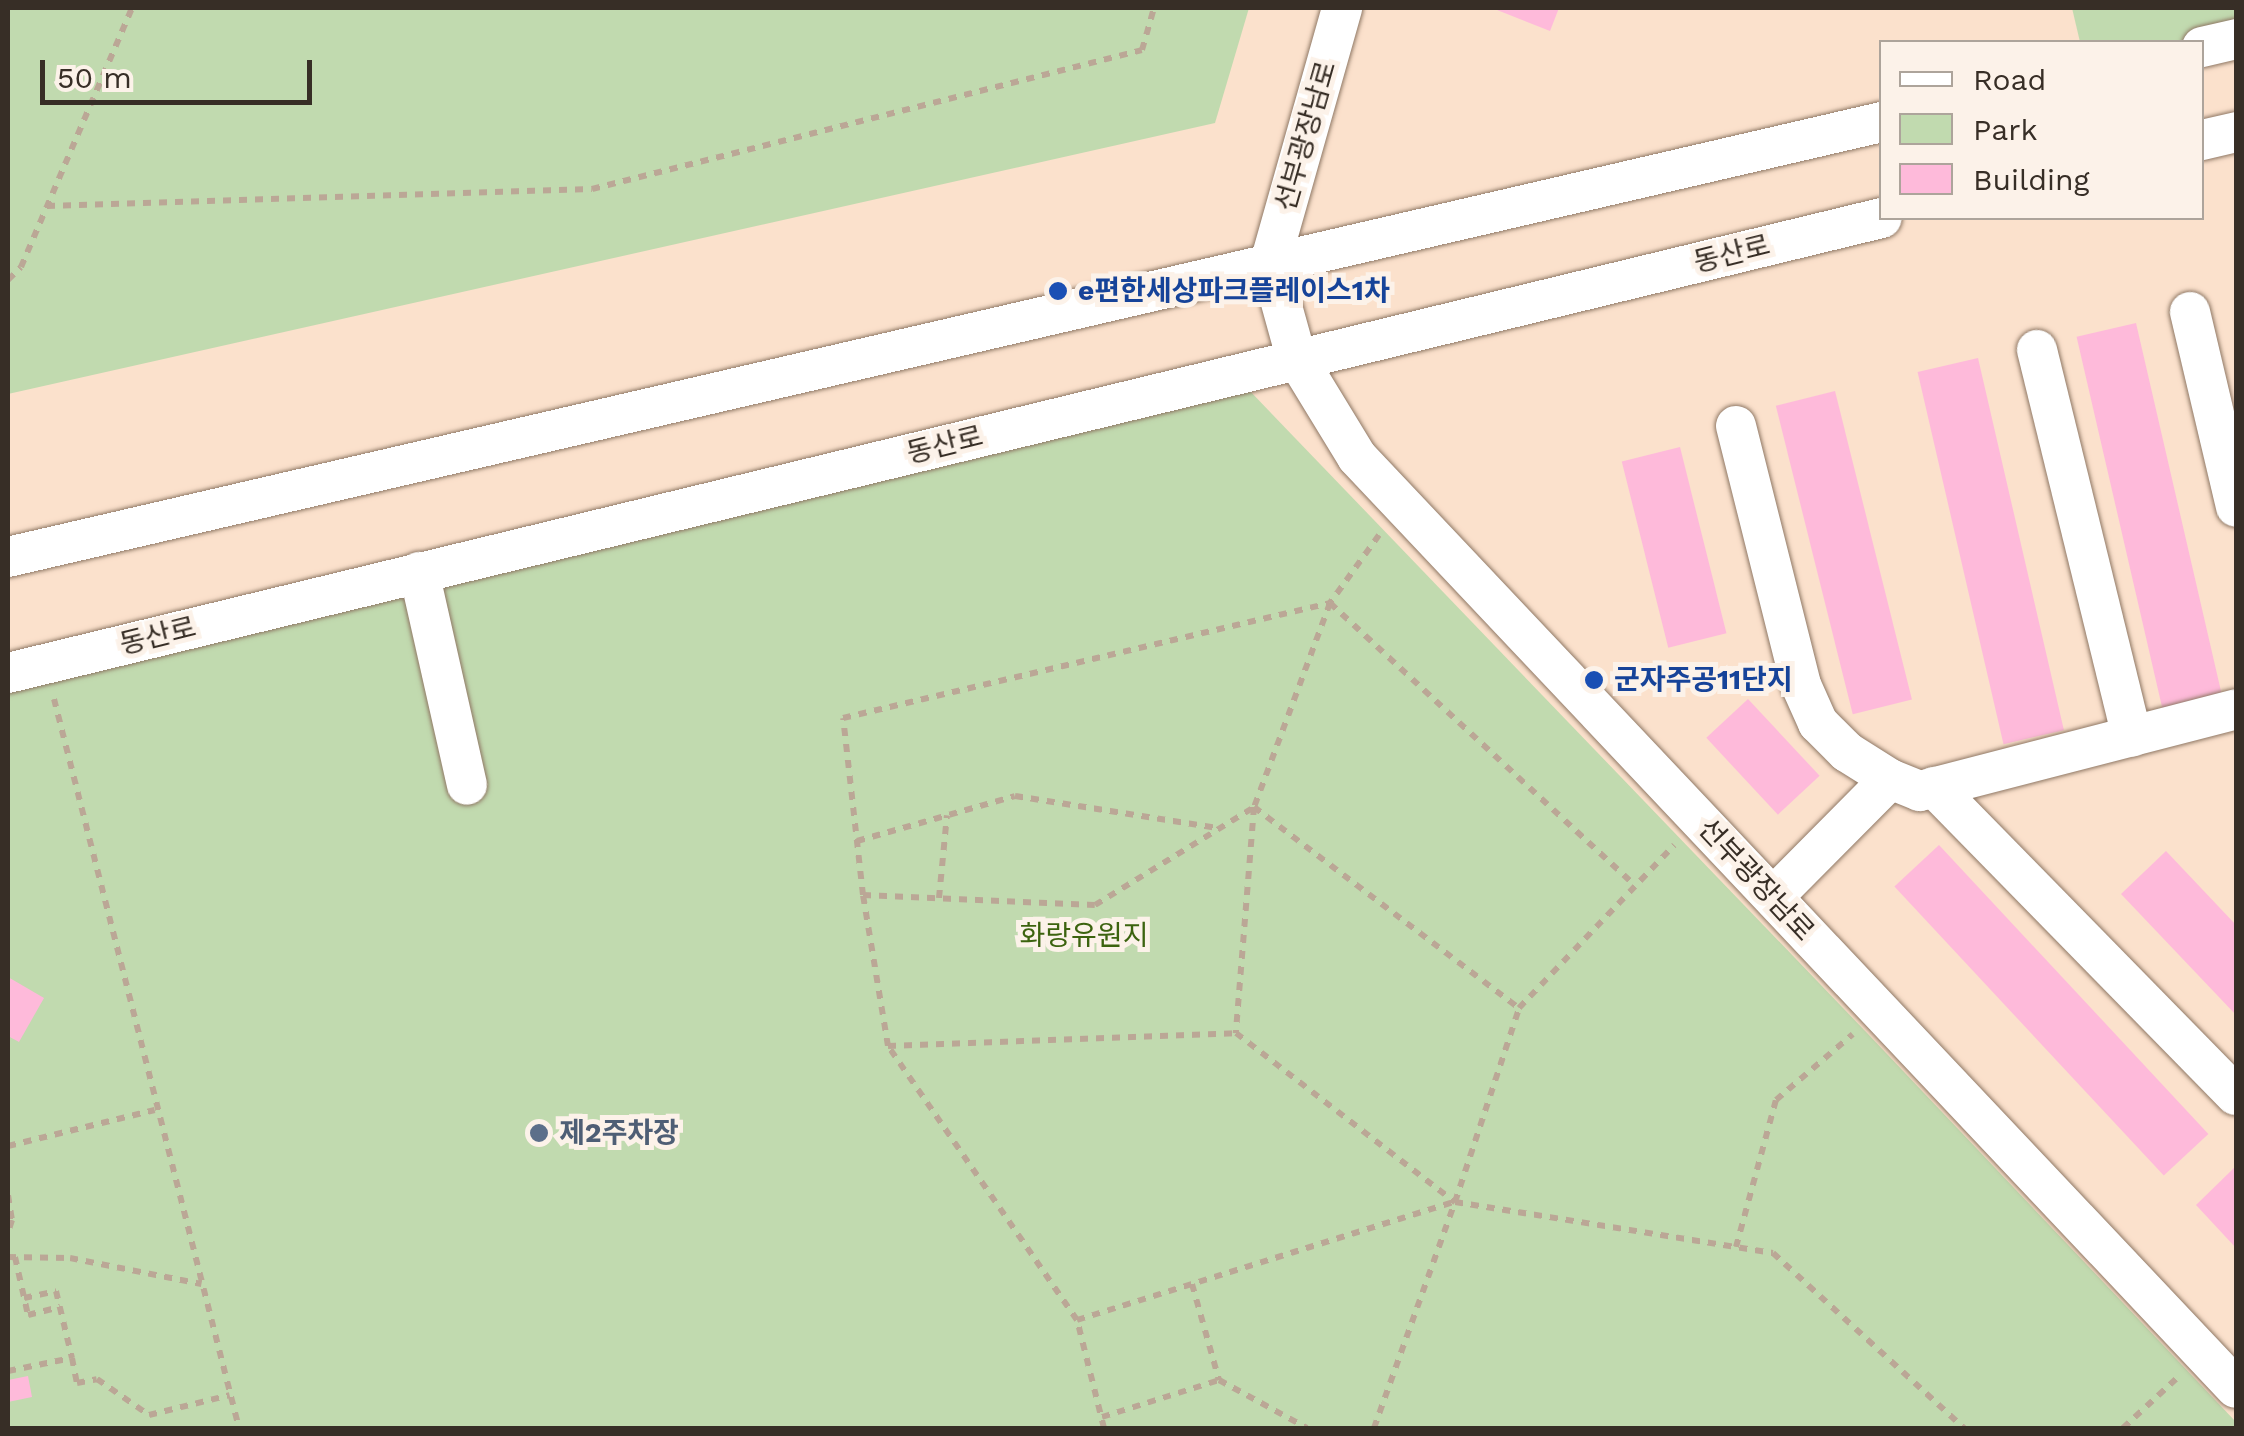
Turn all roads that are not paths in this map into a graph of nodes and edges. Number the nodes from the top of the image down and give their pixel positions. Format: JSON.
{"nodes":[{"id":1,"x":1342,"y":8,"type":"edge"},
{"id":2,"x":2236,"y":39,"type":"edge"},
{"id":3,"x":2204,"y":47,"type":"edge"},
{"id":4,"x":1879,"y":123,"type":"edge"},
{"id":5,"x":2236,"y":132,"type":"edge"},
{"id":6,"x":2204,"y":140,"type":"edge"},
{"id":7,"x":1879,"y":219,"type":"edge"},
{"id":8,"x":1270,"y":264,"type":"junction"},
{"id":9,"x":2190,"y":312,"type":"dead end"},
{"id":10,"x":2037,"y":350,"type":"dead end"},
{"id":11,"x":1296,"y":357,"type":"junction"},
{"id":12,"x":1736,"y":426,"type":"dead end"},
{"id":13,"x":2236,"y":507,"type":"edge"},
{"id":14,"x":8,"y":557,"type":"edge"},
{"id":15,"x":419,"y":572,"type":"junction"},
{"id":16,"x":26,"y":668,"type":"edge"},
{"id":17,"x":2236,"y":709,"type":"edge"},
{"id":18,"x":2132,"y":736,"type":"junction"},
{"id":19,"x":1890,"y":779,"type":"junction"},
{"id":20,"x":467,"y":785,"type":"dead end"},
{"id":21,"x":1934,"y":788,"type":"junction"},
{"id":22,"x":1773,"y":897,"type":"junction"},
{"id":23,"x":2236,"y":1095,"type":"edge"},
{"id":24,"x":2236,"y":1388,"type":"edge"}],
"edges":[{"from":1,"to":8,"type":"street","name":"선부광장남로"},
{"from":2,"to":3,"type":"street"},
{"from":4,"to":8,"type":"street"},
{"from":5,"to":6,"type":"street"},
{"from":7,"to":11,"type":"street","name":"동산로"},
{"from":8,"to":11,"type":"street","name":"선부광장남로"},
{"from":8,"to":14,"type":"street"},
{"from":9,"to":13,"type":"street"},
{"from":10,"to":18,"type":"street"},
{"from":11,"to":15,"type":"street","name":"동산로"},
{"from":11,"to":22,"type":"street","name":"선부광장남로"},
{"from":12,"to":19,"type":"street"},
{"from":15,"to":16,"type":"street","name":"동산로"},
{"from":15,"to":20,"type":"street"},
{"from":17,"to":18,"type":"street"},
{"from":18,"to":21,"type":"street"},
{"from":19,"to":21,"type":"street"},
{"from":19,"to":22,"type":"street"},
{"from":21,"to":23,"type":"street"},
{"from":22,"to":24,"type":"street","name":"선부광장남로"}]}
